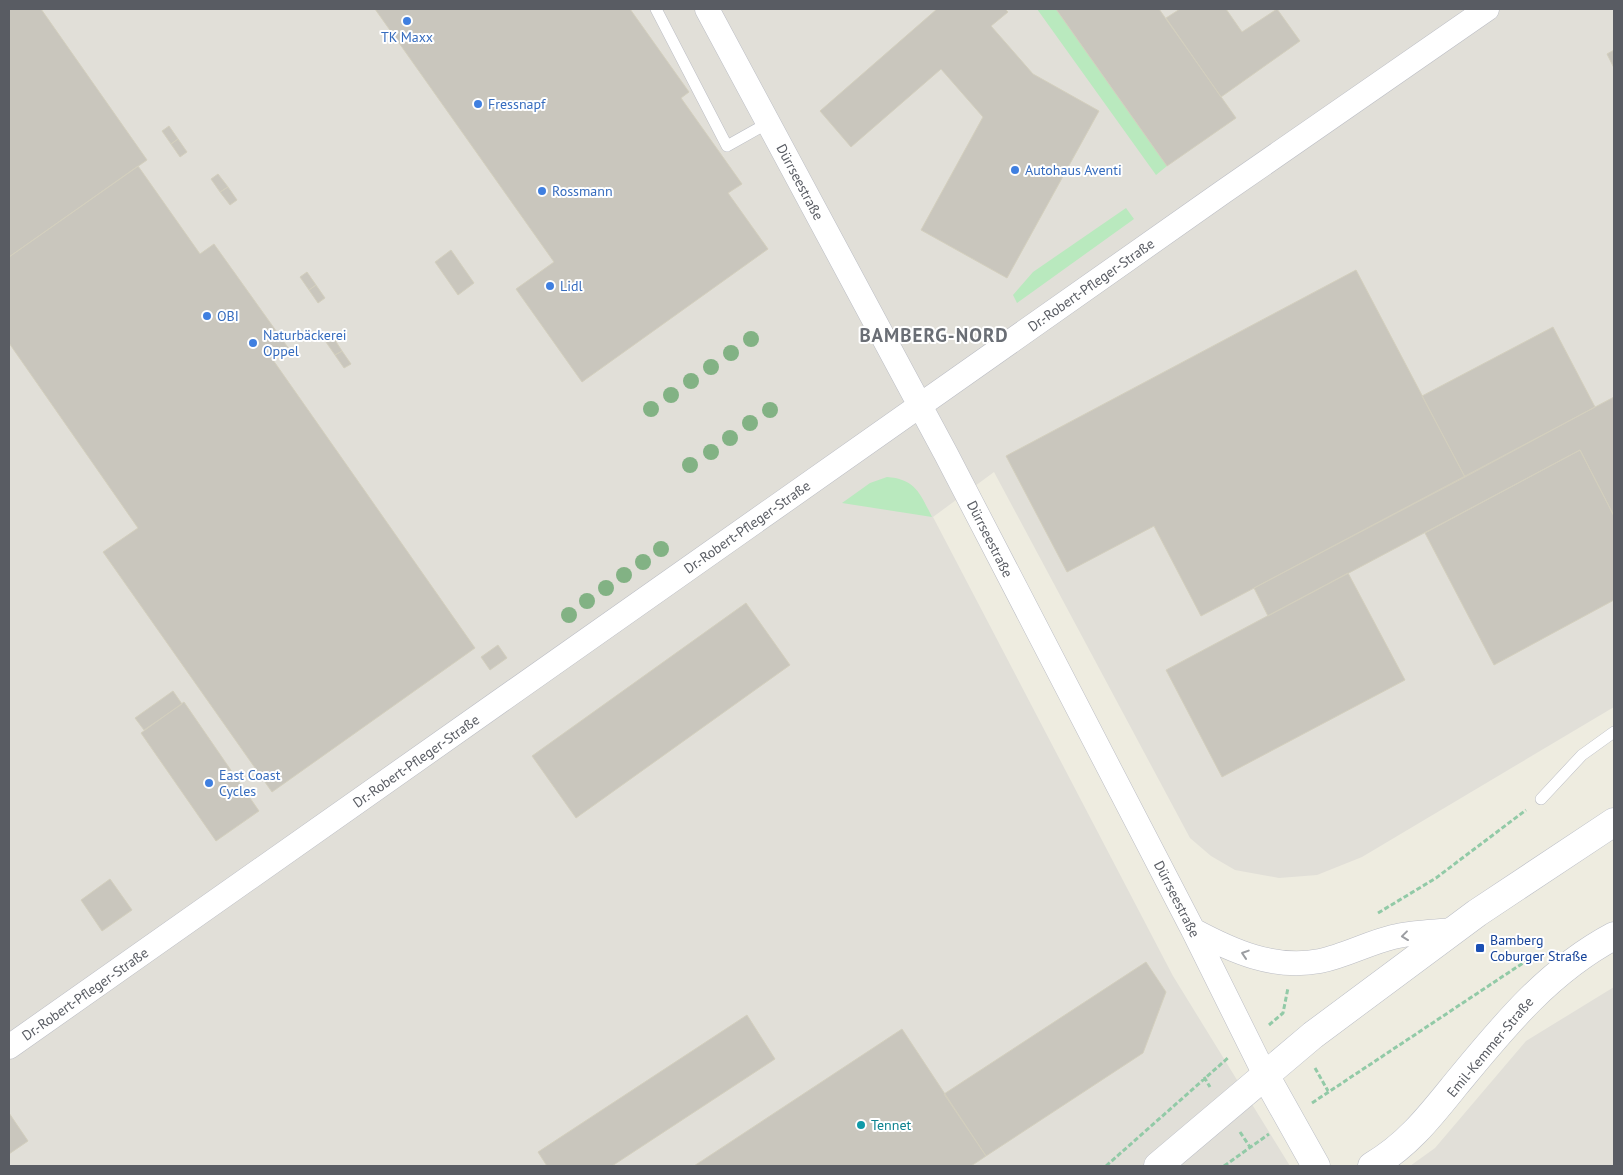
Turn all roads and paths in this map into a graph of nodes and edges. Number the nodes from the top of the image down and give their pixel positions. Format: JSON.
{"nodes":[{"id":1,"x":656,"y":9,"type":"edge"},
{"id":2,"x":706,"y":9,"type":"edge"},
{"id":3,"x":1487,"y":9,"type":"edge"},
{"id":4,"x":768,"y":122,"type":"junction"},
{"id":5,"x":920,"y":405,"type":"junction"},
{"id":6,"x":1614,"y":732,"type":"edge"},
{"id":7,"x":1542,"y":799,"type":"joint"},
{"id":8,"x":1614,"y":822,"type":"edge"},
{"id":9,"x":1373,"y":916,"type":"dead end"},
{"id":10,"x":1193,"y":930,"type":"junction"},
{"id":11,"x":1453,"y":930,"type":"junction"},
{"id":12,"x":1614,"y":936,"type":"edge"},
{"id":13,"x":1537,"y":954,"type":"dead end"},
{"id":14,"x":1292,"y":964,"type":"junction"},
{"id":15,"x":1248,"y":1041,"type":"junction"},
{"id":16,"x":9,"y":1047,"type":"edge"},
{"id":17,"x":1265,"y":1075,"type":"junction"},
{"id":18,"x":1291,"y":1119,"type":"junction"},
{"id":19,"x":1106,"y":1166,"type":"edge"},
{"id":20,"x":1158,"y":1166,"type":"edge"},
{"id":21,"x":1224,"y":1166,"type":"edge"},
{"id":22,"x":1316,"y":1166,"type":"edge"},
{"id":23,"x":1372,"y":1166,"type":"edge"}],
"edges":[{"from":1,"to":4,"type":"lane"},
{"from":2,"to":4,"type":"street","name":"Dürrseestraße"},
{"from":3,"to":5,"type":"street","name":"Dr.-Robert-Pfleger-Straße"},
{"from":4,"to":5,"type":"street","name":"Dürrseestraße"},
{"from":5,"to":10,"type":"street","name":"Dürrseestraße"},
{"from":5,"to":16,"type":"street","name":"Dr.-Robert-Pfleger-Straße"},
{"from":6,"to":7,"type":"lane"},
{"from":7,"to":9,"type":"path"},
{"from":8,"to":11,"type":"main road"},
{"from":14,"to":10,"type":"street","one_way":true},
{"from":10,"to":15,"type":"street","name":"Dürrseestraße"},
{"from":11,"to":14,"type":"street","one_way":true},
{"from":11,"to":17,"type":"main road"},
{"from":12,"to":23,"type":"main road","name":"Emil-Kemmer-Straße"},
{"from":13,"to":18,"type":"path"},
{"from":14,"to":15,"type":"path"},
{"from":15,"to":17,"type":"street","name":"Dürrseestraße"},
{"from":15,"to":19,"type":"path"},
{"from":17,"to":18,"type":"main road"},
{"from":17,"to":20,"type":"main road"},
{"from":18,"to":21,"type":"path"},
{"from":18,"to":22,"type":"main road"}]}
